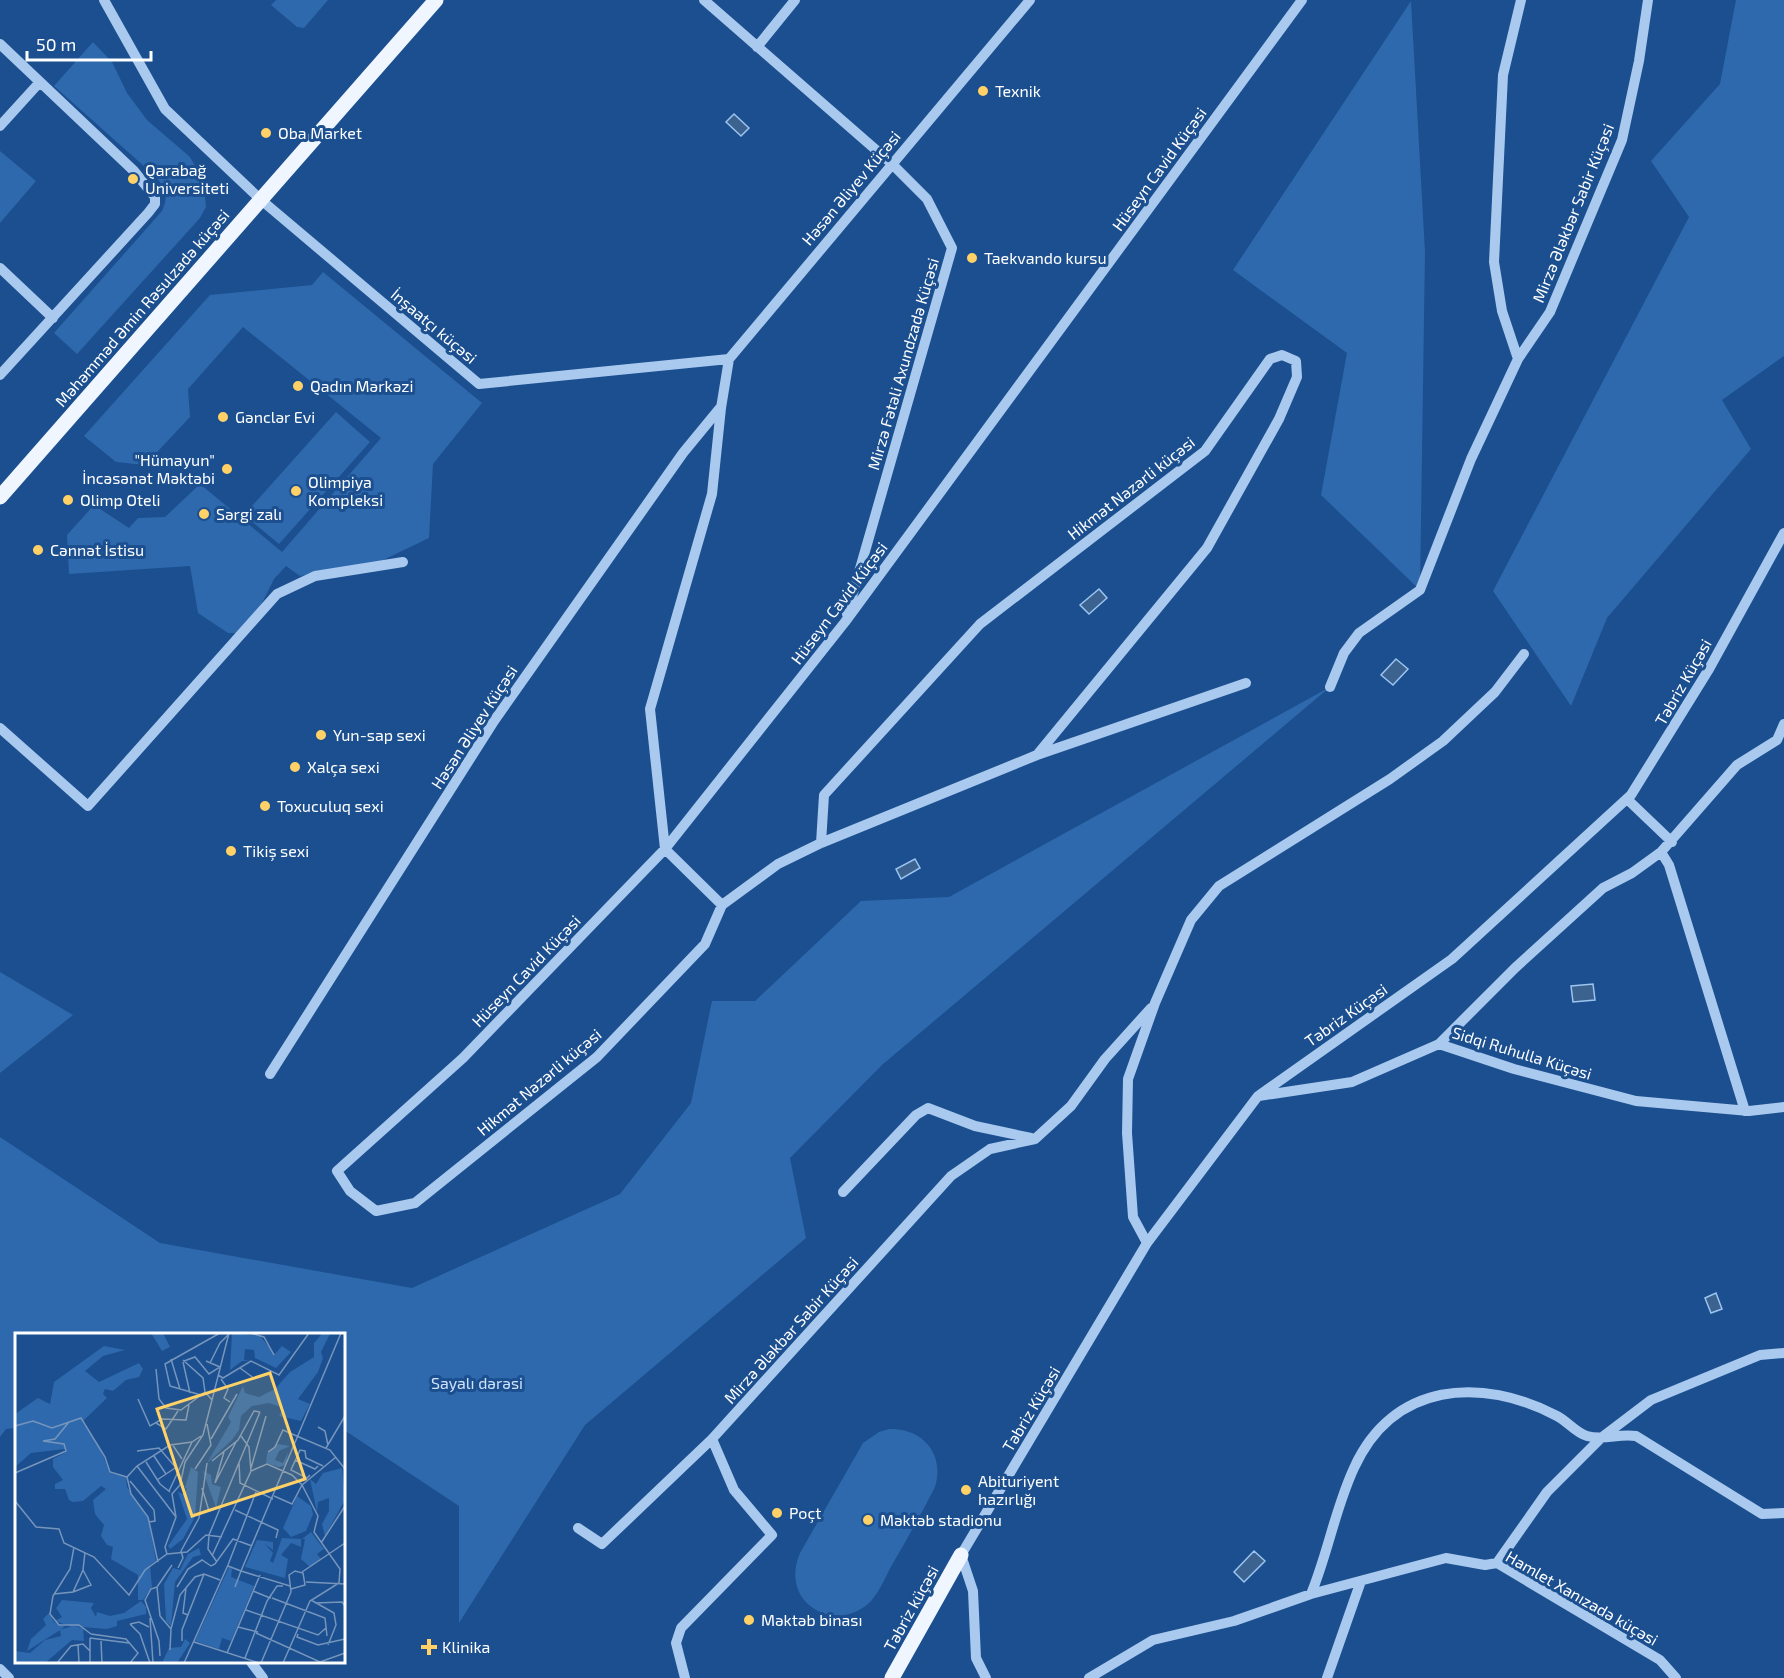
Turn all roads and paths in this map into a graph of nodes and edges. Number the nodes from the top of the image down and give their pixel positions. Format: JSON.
{"nodes":[{"id":1,"x":104,"y":0,"type":"edge"},
{"id":2,"x":436,"y":0,"type":"edge"},
{"id":3,"x":704,"y":0,"type":"edge"},
{"id":4,"x":795,"y":0,"type":"edge"},
{"id":5,"x":1030,"y":0,"type":"edge"},
{"id":6,"x":1302,"y":0,"type":"edge"},
{"id":7,"x":1521,"y":0,"type":"edge"},
{"id":8,"x":1648,"y":0,"type":"edge"},
{"id":9,"x":0,"y":44,"type":"edge"},
{"id":10,"x":758,"y":47,"type":"junction"},
{"id":11,"x":39,"y":83,"type":"junction"},
{"id":12,"x":0,"y":126,"type":"edge"},
{"id":13,"x":891,"y":163,"type":"junction"},
{"id":14,"x":260,"y":199,"type":"junction"},
{"id":15,"x":0,"y":268,"type":"edge"},
{"id":16,"x":53,"y":318,"type":"junction"},
{"id":17,"x":729,"y":359,"type":"junction"},
{"id":18,"x":1518,"y":359,"type":"junction"},
{"id":19,"x":0,"y":375,"type":"edge"},
{"id":20,"x":721,"y":408,"type":"junction"},
{"id":21,"x":0,"y":497,"type":"edge"},
{"id":22,"x":1784,"y":533,"type":"edge"},
{"id":23,"x":403,"y":562,"type":"dead end"},
{"id":24,"x":845,"y":622,"type":"junction"},
{"id":25,"x":1524,"y":654,"type":"dead end"},
{"id":26,"x":1246,"y":682,"type":"dead end"},
{"id":27,"x":1330,"y":687,"type":"dead end"},
{"id":28,"x":1784,"y":724,"type":"edge"},
{"id":29,"x":0,"y":728,"type":"edge"},
{"id":30,"x":1780,"y":742,"type":"edge"},
{"id":31,"x":1037,"y":755,"type":"junction"},
{"id":32,"x":1627,"y":799,"type":"junction"},
{"id":33,"x":1672,"y":842,"type":"junction"},
{"id":34,"x":821,"y":843,"type":"junction"},
{"id":35,"x":665,"y":849,"type":"junction"},
{"id":36,"x":1661,"y":852,"type":"junction"},
{"id":37,"x":722,"y":905,"type":"junction"},
{"id":38,"x":1155,"y":1004,"type":"junction"},
{"id":39,"x":1440,"y":1044,"type":"junction"},
{"id":40,"x":270,"y":1074,"type":"dead end"},
{"id":41,"x":1258,"y":1096,"type":"junction"},
{"id":42,"x":1784,"y":1107,"type":"edge"},
{"id":43,"x":1745,"y":1111,"type":"junction"},
{"id":44,"x":1035,"y":1139,"type":"junction"},
{"id":45,"x":337,"y":1171,"type":"joint"},
{"id":46,"x":843,"y":1192,"type":"dead end"},
{"id":47,"x":1147,"y":1243,"type":"junction"},
{"id":48,"x":1784,"y":1353,"type":"edge"},
{"id":49,"x":1600,"y":1438,"type":"junction"},
{"id":50,"x":712,"y":1439,"type":"junction"},
{"id":51,"x":1784,"y":1513,"type":"edge"},
{"id":52,"x":578,"y":1528,"type":"dead end"},
{"id":53,"x":961,"y":1555,"type":"junction"},
{"id":54,"x":1497,"y":1563,"type":"junction"},
{"id":55,"x":1360,"y":1581,"type":"junction"},
{"id":56,"x":1311,"y":1594,"type":"junction"},
{"id":57,"x":252,"y":1663,"type":"edge"},
{"id":58,"x":0,"y":1669,"type":"edge"},
{"id":59,"x":9,"y":1678,"type":"edge"},
{"id":60,"x":263,"y":1678,"type":"edge"},
{"id":61,"x":685,"y":1678,"type":"edge"},
{"id":62,"x":892,"y":1678,"type":"edge"},
{"id":63,"x":986,"y":1678,"type":"edge"},
{"id":64,"x":1092,"y":1678,"type":"edge"},
{"id":65,"x":1327,"y":1678,"type":"edge"},
{"id":66,"x":1676,"y":1678,"type":"edge"}],
"edges":[{"from":1,"to":14,"type":"street"},
{"from":2,"to":14,"type":"main road","name":"Məhəmməd Əmin Rəsulzadə küçəsi"},
{"from":3,"to":10,"type":"street","name":"Mirzə Fətəli Axundzadə Küçəsi"},
{"from":4,"to":10,"type":"street"},
{"from":5,"to":13,"type":"street","name":"Həsən Əliyev Küçəsi"},
{"from":6,"to":24,"type":"street","name":"Hüseyn Cavid Küçəsi"},
{"from":7,"to":18,"type":"street"},
{"from":8,"to":18,"type":"street","name":"Mirzə Ələkbər Sabir Küçəsi"},
{"from":9,"to":11,"type":"street"},
{"from":10,"to":13,"type":"street","name":"Mirzə Fətəli Axundzadə Küçəsi"},
{"from":11,"to":12,"type":"street"},
{"from":11,"to":16,"type":"street"},
{"from":13,"to":17,"type":"street","name":"Həsən Əliyev Küçəsi"},
{"from":13,"to":24,"type":"street","name":"Mirzə Fətəli Axundzadə Küçəsi"},
{"from":14,"to":17,"type":"street","name":"İnşaatçı küçəsi"},
{"from":14,"to":21,"type":"main road","name":"Məhəmməd Əmin Rəsulzadə küçəsi"},
{"from":15,"to":16,"type":"street"},
{"from":16,"to":19,"type":"street"},
{"from":17,"to":20,"type":"street"},
{"from":18,"to":27,"type":"street","name":"Mirzə Ələkbər Sabir Küçəsi"},
{"from":20,"to":35,"type":"street"},
{"from":20,"to":40,"type":"street","name":"Həsən Əliyev Küçəsi"},
{"from":22,"to":32,"type":"street","name":"Təbriz Küçəsi"},
{"from":23,"to":29,"type":"street"},
{"from":24,"to":35,"type":"street","name":"Hüseyn Cavid Küçəsi"},
{"from":25,"to":38,"type":"street"},
{"from":26,"to":31,"type":"street","name":"Hikmət Nəzərli küçəsi"},
{"from":28,"to":30,"type":"street"},
{"from":30,"to":33,"type":"street"},
{"from":31,"to":34,"type":"street","name":"Hikmət Nəzərli küçəsi"},
{"from":31,"to":34,"type":"street","name":"Hikmət Nəzərli küçəsi"},
{"from":32,"to":33,"type":"street"},
{"from":32,"to":41,"type":"street","name":"Təbriz Küçəsi"},
{"from":33,"to":36,"type":"street"},
{"from":34,"to":37,"type":"street","name":"Hikmət Nəzərli küçəsi"},
{"from":35,"to":37,"type":"street"},
{"from":35,"to":45,"type":"street","name":"Hüseyn Cavid Küçəsi"},
{"from":36,"to":39,"type":"street"},
{"from":36,"to":43,"type":"street"},
{"from":37,"to":45,"type":"street","name":"Hikmət Nəzərli küçəsi"},
{"from":38,"to":44,"type":"street"},
{"from":38,"to":47,"type":"street"},
{"from":39,"to":41,"type":"street","name":"Sidqi Ruhulla Küçəsi"},
{"from":39,"to":43,"type":"street","name":"Sidqi Ruhulla Küçəsi"},
{"from":41,"to":47,"type":"street","name":"Təbriz Küçəsi"},
{"from":42,"to":43,"type":"street","name":"Sidqi Ruhulla Küçəsi"},
{"from":44,"to":46,"type":"street"},
{"from":44,"to":50,"type":"street","name":"Mirzə Ələkbər Sabir Küçəsi"},
{"from":47,"to":53,"type":"street","name":"Təbriz Küçəsi"},
{"from":48,"to":49,"type":"street"},
{"from":49,"to":51,"type":"street"},
{"from":49,"to":54,"type":"street"},
{"from":49,"to":56,"type":"street"},
{"from":50,"to":52,"type":"street","name":"Mirzə Ələkbər Sabir Küçəsi"},
{"from":50,"to":61,"type":"street"},
{"from":53,"to":62,"type":"main road","name":"Təbriz küçəsi"},
{"from":53,"to":63,"type":"street"},
{"from":54,"to":55,"type":"street","name":"Hamlet Xanızadə küçəsi"},
{"from":54,"to":66,"type":"street","name":"Hamlet Xanızadə küçəsi"},
{"from":55,"to":56,"type":"street","name":"Hamlet Xanızadə küçəsi"},
{"from":55,"to":65,"type":"street"},
{"from":56,"to":64,"type":"street","name":"Hamlet Xanızadə küçəsi"},
{"from":57,"to":60,"type":"street"},
{"from":58,"to":59,"type":"street"}]}
